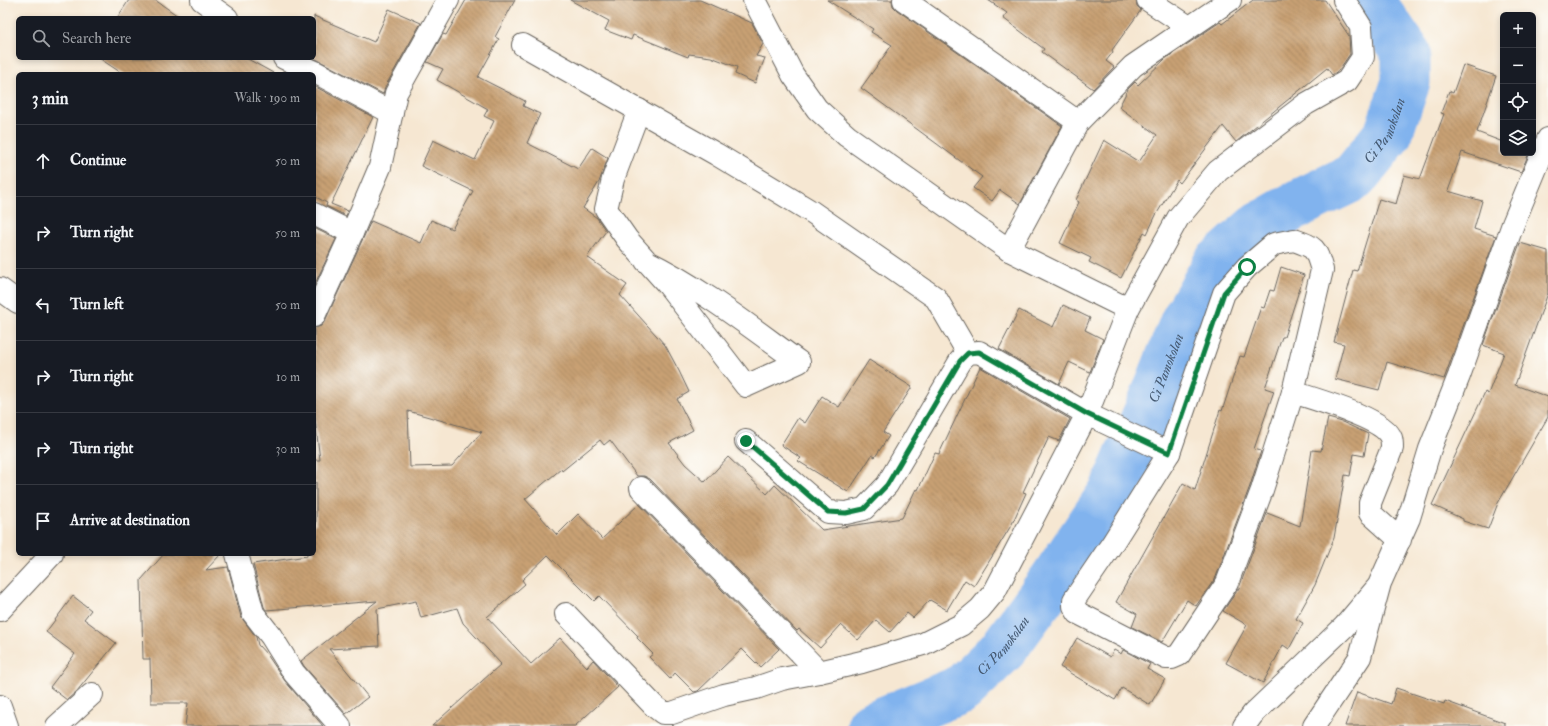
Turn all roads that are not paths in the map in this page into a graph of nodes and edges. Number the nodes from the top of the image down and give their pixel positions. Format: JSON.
{"nodes":[{"id":1,"x":202,"y":0,"type":"edge"},
{"id":2,"x":448,"y":0,"type":"edge"},
{"id":3,"x":754,"y":0,"type":"edge"},
{"id":4,"x":904,"y":0,"type":"edge"},
{"id":5,"x":1148,"y":0,"type":"edge"},
{"id":6,"x":1230,"y":0,"type":"edge"},
{"id":7,"x":1344,"y":0,"type":"edge"},
{"id":8,"x":224,"y":16,"type":"edge"},
{"id":9,"x":1189,"y":27,"type":"junction"},
{"id":10,"x":524,"y":45,"type":"dead end"},
{"id":11,"x":288,"y":60,"type":"edge"},
{"id":12,"x":315,"y":72,"type":"edge"},
{"id":13,"x":316,"y":73,"type":"edge"},
{"id":14,"x":639,"y":110,"type":"junction"},
{"id":15,"x":392,"y":113,"type":"junction"},
{"id":16,"x":1078,"y":122,"type":"junction"},
{"id":17,"x":1548,"y":139,"type":"edge"},
{"id":18,"x":316,"y":215,"type":"edge"},
{"id":19,"x":352,"y":233,"type":"junction"},
{"id":20,"x":1009,"y":250,"type":"junction"},
{"id":21,"x":646,"y":261,"type":"junction"},
{"id":22,"x":1128,"y":309,"type":"junction"},
{"id":23,"x":316,"y":312,"type":"edge"},
{"id":24,"x":968,"y":353,"type":"junction"},
{"id":25,"x":1293,"y":392,"type":"junction"},
{"id":26,"x":1087,"y":414,"type":"junction"},
{"id":27,"x":746,"y":441,"type":"dead end"},
{"id":28,"x":1161,"y":449,"type":"junction"},
{"id":29,"x":641,"y":488,"type":"dead end"},
{"id":30,"x":1400,"y":540,"type":"junction"},
{"id":31,"x":50,"y":556,"type":"edge"},
{"id":32,"x":238,"y":556,"type":"edge"},
{"id":33,"x":1380,"y":583,"type":"junction"},
{"id":34,"x":0,"y":610,"type":"edge"},
{"id":35,"x":566,"y":614,"type":"dead end"},
{"id":36,"x":819,"y":672,"type":"junction"},
{"id":37,"x":92,"y":694,"type":"dead end"},
{"id":38,"x":0,"y":706,"type":"edge"},
{"id":39,"x":7,"y":726,"type":"edge"},
{"id":40,"x":57,"y":726,"type":"edge"},
{"id":41,"x":340,"y":726,"type":"edge"},
{"id":42,"x":1244,"y":726,"type":"edge"},
{"id":43,"x":1314,"y":726,"type":"edge"}],
"edges":[{"from":1,"to":8,"type":"street"},
{"from":2,"to":15,"type":"street"},
{"from":3,"to":20,"type":"street"},
{"from":4,"to":16,"type":"street"},
{"from":5,"to":9,"type":"street"},
{"from":6,"to":9,"type":"street"},
{"from":7,"to":22,"type":"street"},
{"from":9,"to":16,"type":"street"},
{"from":10,"to":14,"type":"street"},
{"from":11,"to":12,"type":"street"},
{"from":13,"to":15,"type":"street"},
{"from":14,"to":21,"type":"street"},
{"from":14,"to":24,"type":"street"},
{"from":15,"to":19,"type":"street"},
{"from":16,"to":20,"type":"street"},
{"from":17,"to":30,"type":"street"},
{"from":18,"to":19,"type":"street"},
{"from":19,"to":23,"type":"street"},
{"from":20,"to":22,"type":"street"},
{"from":21,"to":21,"type":"street"},
{"from":22,"to":26,"type":"street"},
{"from":24,"to":26,"type":"street"},
{"from":24,"to":27,"type":"street"},
{"from":25,"to":28,"type":"street"},
{"from":25,"to":28,"type":"street"},
{"from":25,"to":30,"type":"street"},
{"from":26,"to":28,"type":"street"},
{"from":26,"to":36,"type":"street"},
{"from":29,"to":36,"type":"street"},
{"from":30,"to":33,"type":"street"},
{"from":31,"to":34,"type":"street"},
{"from":32,"to":41,"type":"street"},
{"from":33,"to":42,"type":"street"},
{"from":33,"to":43,"type":"street"},
{"from":35,"to":36,"type":"street"},
{"from":37,"to":40,"type":"street"},
{"from":38,"to":39,"type":"street"}]}
